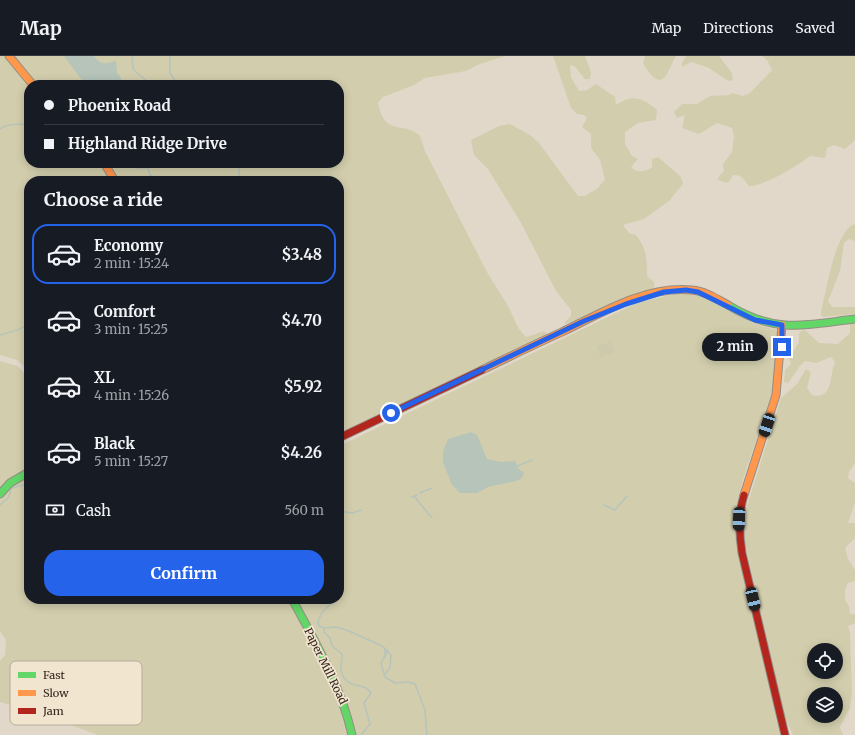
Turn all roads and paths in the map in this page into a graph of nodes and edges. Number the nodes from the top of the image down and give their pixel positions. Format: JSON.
{"nodes":[{"id":1,"x":9,"y":56,"type":"edge"},
{"id":2,"x":29,"y":80,"type":"edge"},
{"id":3,"x":855,"y":319,"type":"edge"},
{"id":4,"x":782,"y":325,"type":"junction"},
{"id":5,"x":344,"y":436,"type":"edge"},
{"id":6,"x":24,"y":475,"type":"edge"},
{"id":7,"x":0,"y":494,"type":"edge"},
{"id":8,"x":295,"y":604,"type":"edge"},
{"id":9,"x":352,"y":735,"type":"edge"},
{"id":10,"x":785,"y":735,"type":"edge"}],
"edges":[{"from":1,"to":2,"type":"street"},
{"from":3,"to":4,"type":"street"},
{"from":4,"to":5,"type":"street"},
{"from":4,"to":10,"type":"street"},
{"from":6,"to":7,"type":"street"},
{"from":8,"to":9,"type":"street","name":"Paper Mill Road"}]}
